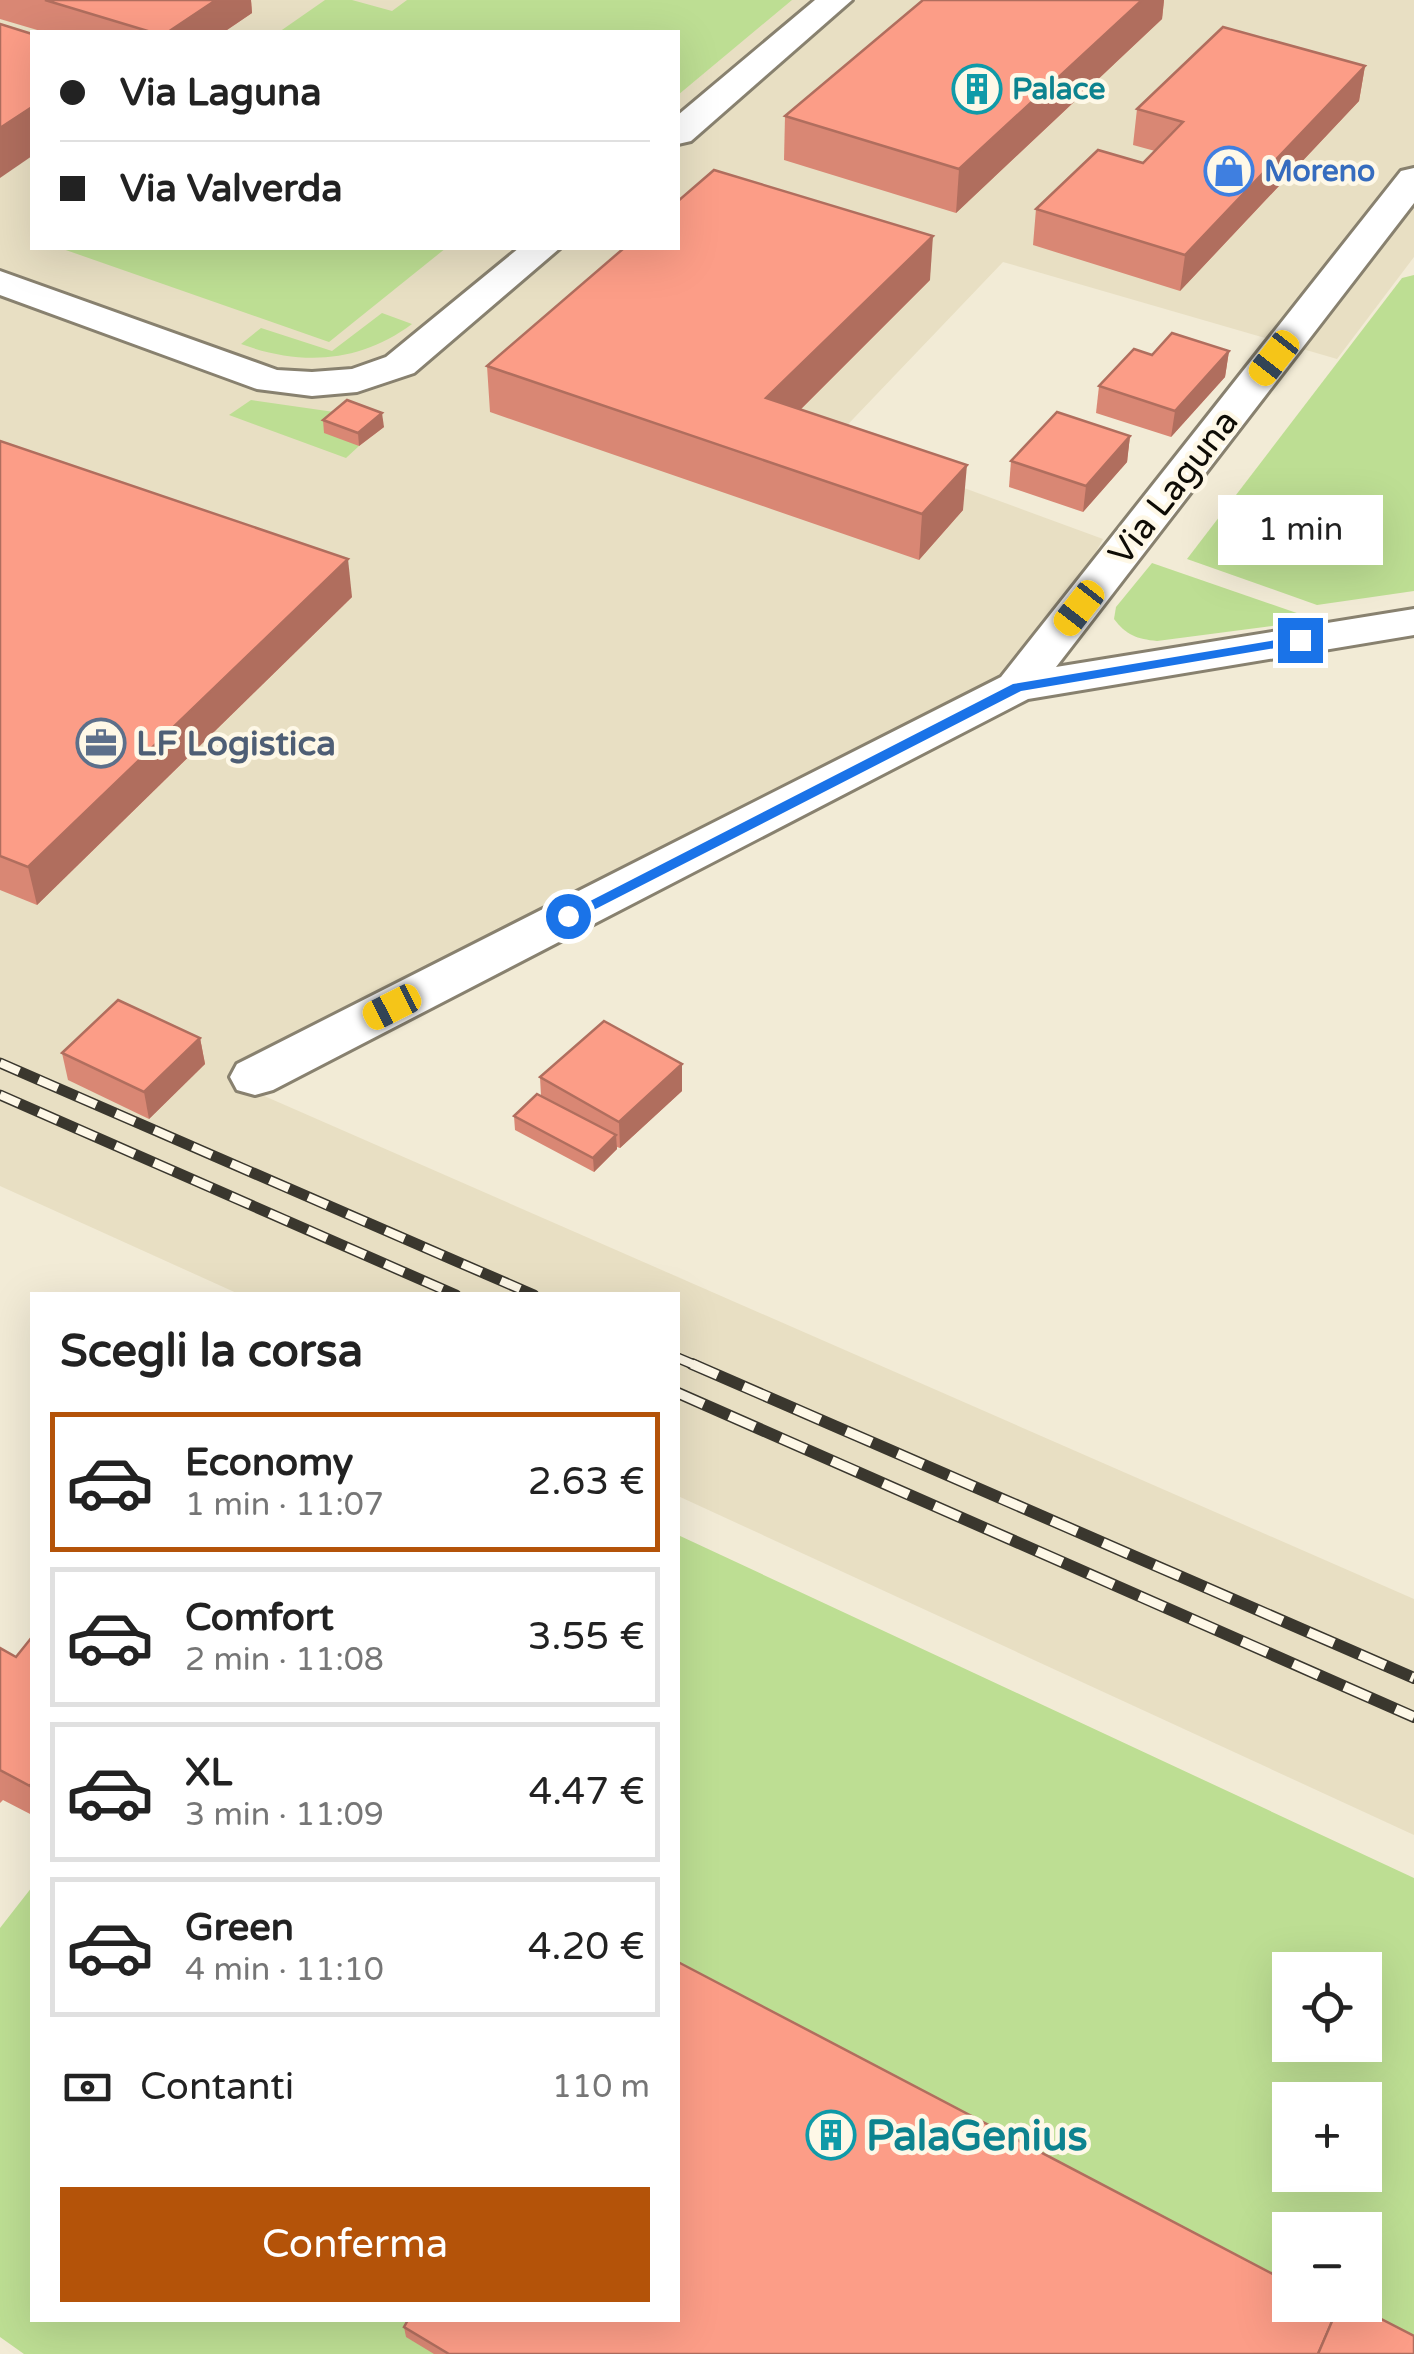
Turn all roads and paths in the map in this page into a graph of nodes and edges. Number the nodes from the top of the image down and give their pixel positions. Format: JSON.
{"nodes":[{"id":1,"x":835,"y":0,"type":"edge"},
{"id":2,"x":680,"y":131,"type":"edge"},
{"id":3,"x":1414,"y":179,"type":"edge"},
{"id":4,"x":539,"y":250,"type":"edge"},
{"id":5,"x":0,"y":282,"type":"edge"},
{"id":6,"x":1414,"y":622,"type":"edge"},
{"id":7,"x":1018,"y":687,"type":"junction"},
{"id":8,"x":254,"y":1077,"type":"dead end"}],
"edges":[{"from":1,"to":2,"type":"street"},
{"from":3,"to":7,"type":"street","name":"Via Laguna"},
{"from":4,"to":5,"type":"street"},
{"from":6,"to":7,"type":"street"},
{"from":7,"to":8,"type":"street","name":"Via Laguna"}]}
